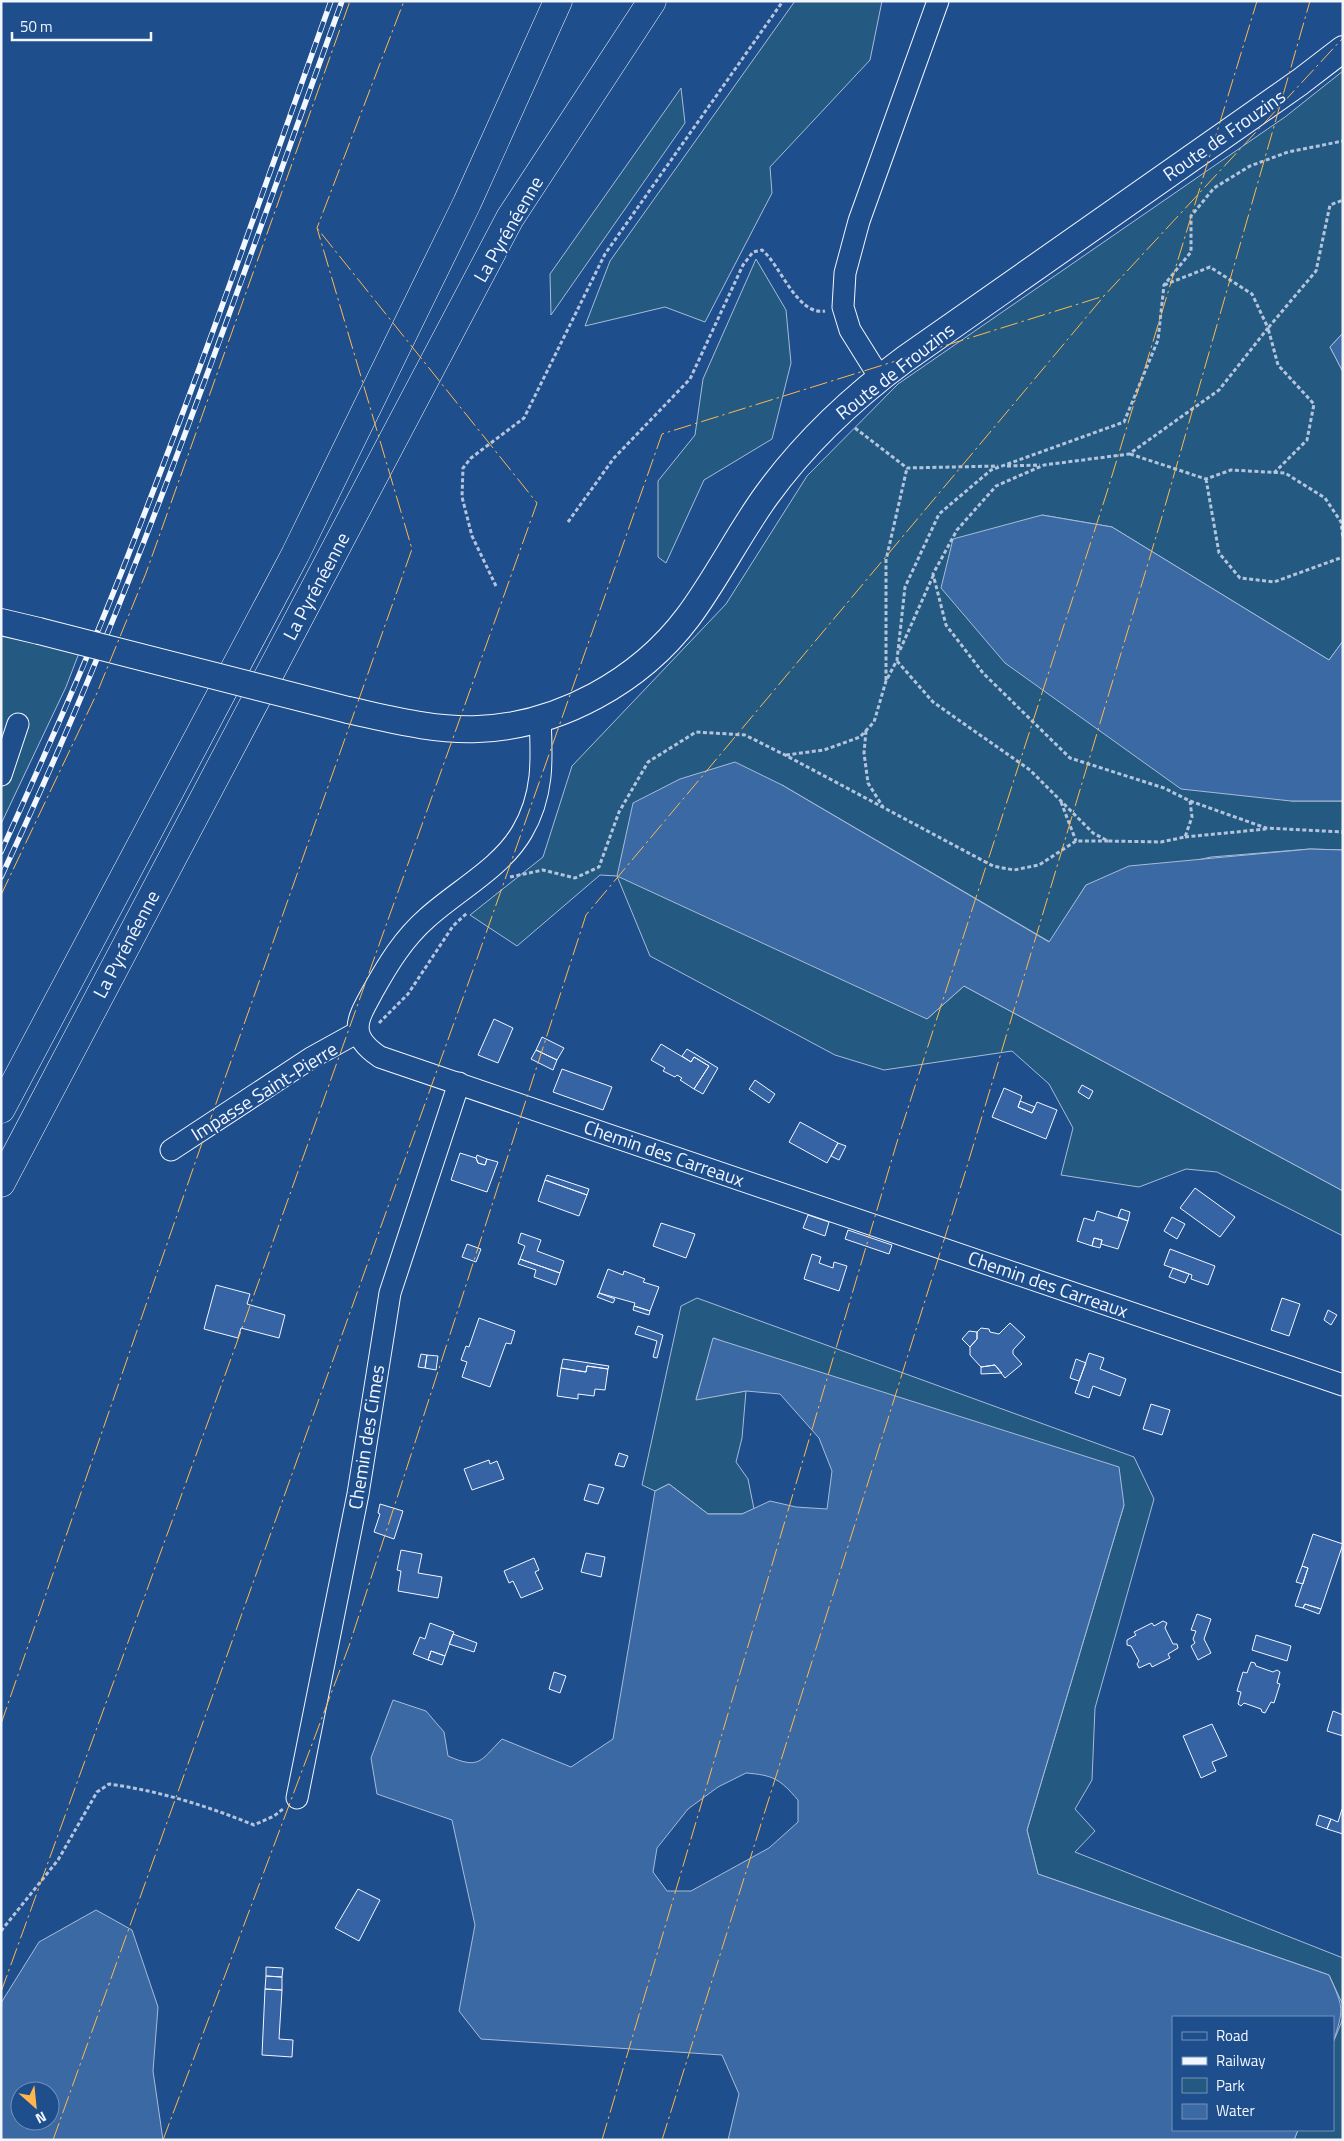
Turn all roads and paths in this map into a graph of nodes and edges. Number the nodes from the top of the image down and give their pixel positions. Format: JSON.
{"nodes":[{"id":1,"x":535,"y":1,"type":"edge"},
{"id":2,"x":558,"y":1,"type":"edge"},
{"id":3,"x":652,"y":1,"type":"edge"},
{"id":4,"x":783,"y":1,"type":"edge"},
{"id":5,"x":938,"y":1,"type":"edge"},
{"id":6,"x":1343,"y":49,"type":"edge"},
{"id":7,"x":531,"y":62,"type":"junction"},
{"id":8,"x":1343,"y":141,"type":"edge"},
{"id":9,"x":1343,"y":200,"type":"edge"},
{"id":10,"x":1164,"y":285,"type":"junction"},
{"id":11,"x":843,"y":307,"type":"junction"},
{"id":12,"x":1268,"y":328,"type":"junction"},
{"id":13,"x":880,"y":378,"type":"junction"},
{"id":14,"x":837,"y":414,"type":"junction"},
{"id":15,"x":1129,"y":454,"type":"junction"},
{"id":16,"x":1044,"y":465,"type":"junction"},
{"id":17,"x":1004,"y":466,"type":"junction"},
{"id":18,"x":907,"y":468,"type":"junction"},
{"id":19,"x":1274,"y":473,"type":"junction"},
{"id":20,"x":1206,"y":479,"type":"junction"},
{"id":21,"x":568,"y":522,"type":"dead end"},
{"id":22,"x":1343,"y":538,"type":"edge"},
{"id":23,"x":1343,"y":557,"type":"edge"},
{"id":24,"x":933,"y":574,"type":"junction"},
{"id":25,"x":496,"y":586,"type":"dead end"},
{"id":26,"x":1,"y":622,"type":"edge"},
{"id":27,"x":897,"y":660,"type":"junction"},
{"id":28,"x":886,"y":681,"type":"junction"},
{"id":29,"x":540,"y":718,"type":"junction"},
{"id":30,"x":18,"y":724,"type":"dead end"},
{"id":31,"x":866,"y":730,"type":"junction"},
{"id":32,"x":785,"y":755,"type":"junction"},
{"id":33,"x":1,"y":775,"type":"edge"},
{"id":34,"x":1060,"y":798,"type":"junction"},
{"id":35,"x":1190,"y":801,"type":"junction"},
{"id":36,"x":884,"y":808,"type":"junction"},
{"id":37,"x":1266,"y":828,"type":"junction"},
{"id":38,"x":1343,"y":832,"type":"edge"},
{"id":39,"x":1185,"y":837,"type":"junction"},
{"id":40,"x":1076,"y":841,"type":"junction"},
{"id":41,"x":1108,"y":841,"type":"junction"},
{"id":42,"x":508,"y":878,"type":"dead end"},
{"id":43,"x":473,"y":908,"type":"dead end"},
{"id":44,"x":367,"y":1030,"type":"junction"},
{"id":45,"x":459,"y":1083,"type":"junction"},
{"id":46,"x":1,"y":1109,"type":"edge"},
{"id":47,"x":171,"y":1150,"type":"dead end"},
{"id":48,"x":1,"y":1183,"type":"edge"},
{"id":49,"x":1343,"y":1385,"type":"edge"},
{"id":50,"x":297,"y":1798,"type":"joint"},
{"id":51,"x":1,"y":1931,"type":"edge"}],
"edges":[{"from":1,"to":7,"type":"highway"},
{"from":2,"to":7,"type":"highway","name":"La Pyrénéenne"},
{"from":3,"to":48,"type":"highway","name":"La Pyrénéenne"},
{"from":4,"to":25,"type":"path"},
{"from":5,"to":11,"type":"street"},
{"from":6,"to":13,"type":"main road","name":"Route de Frouzins"},
{"from":7,"to":46,"type":"highway","name":"La Pyrénéenne"},
{"from":8,"to":10,"type":"path"},
{"from":9,"to":12,"type":"path"},
{"from":10,"to":12,"type":"path"},
{"from":10,"to":17,"type":"path"},
{"from":11,"to":13,"type":"street"},
{"from":11,"to":21,"type":"path"},
{"from":12,"to":15,"type":"path"},
{"from":12,"to":19,"type":"path"},
{"from":13,"to":14,"type":"main road","name":"Route de Frouzins"},
{"from":14,"to":18,"type":"path"},
{"from":14,"to":29,"type":"main road","name":"Route de Frouzins"},
{"from":15,"to":16,"type":"path"},
{"from":15,"to":20,"type":"path"},
{"from":16,"to":17,"type":"path"},
{"from":16,"to":24,"type":"path"},
{"from":17,"to":18,"type":"path"},
{"from":17,"to":27,"type":"path"},
{"from":18,"to":28,"type":"path"},
{"from":19,"to":20,"type":"path"},
{"from":19,"to":22,"type":"path"},
{"from":20,"to":23,"type":"path"},
{"from":24,"to":27,"type":"path"},
{"from":24,"to":35,"type":"path"},
{"from":26,"to":29,"type":"main road","name":"Route de Frouzins","bridge":true},
{"from":27,"to":28,"type":"path"},
{"from":27,"to":34,"type":"path"},
{"from":28,"to":31,"type":"path"},
{"from":29,"to":44,"type":"street"},
{"from":30,"to":33,"type":"street"},
{"from":31,"to":32,"type":"path"},
{"from":31,"to":36,"type":"path"},
{"from":32,"to":36,"type":"path"},
{"from":32,"to":42,"type":"path"},
{"from":34,"to":40,"type":"path"},
{"from":34,"to":41,"type":"path"},
{"from":35,"to":37,"type":"path"},
{"from":35,"to":39,"type":"path"},
{"from":36,"to":40,"type":"path"},
{"from":37,"to":38,"type":"path"},
{"from":37,"to":39,"type":"path"},
{"from":39,"to":41,"type":"path"},
{"from":40,"to":41,"type":"path"},
{"from":43,"to":44,"type":"path"},
{"from":44,"to":45,"type":"street","name":"Chemin des Carreaux"},
{"from":44,"to":47,"type":"street","name":"Impasse Saint-Pierre"},
{"from":45,"to":49,"type":"street","name":"Chemin des Carreaux"},
{"from":45,"to":50,"type":"street","name":"Chemin des Cimes"},
{"from":50,"to":51,"type":"path"}]}
